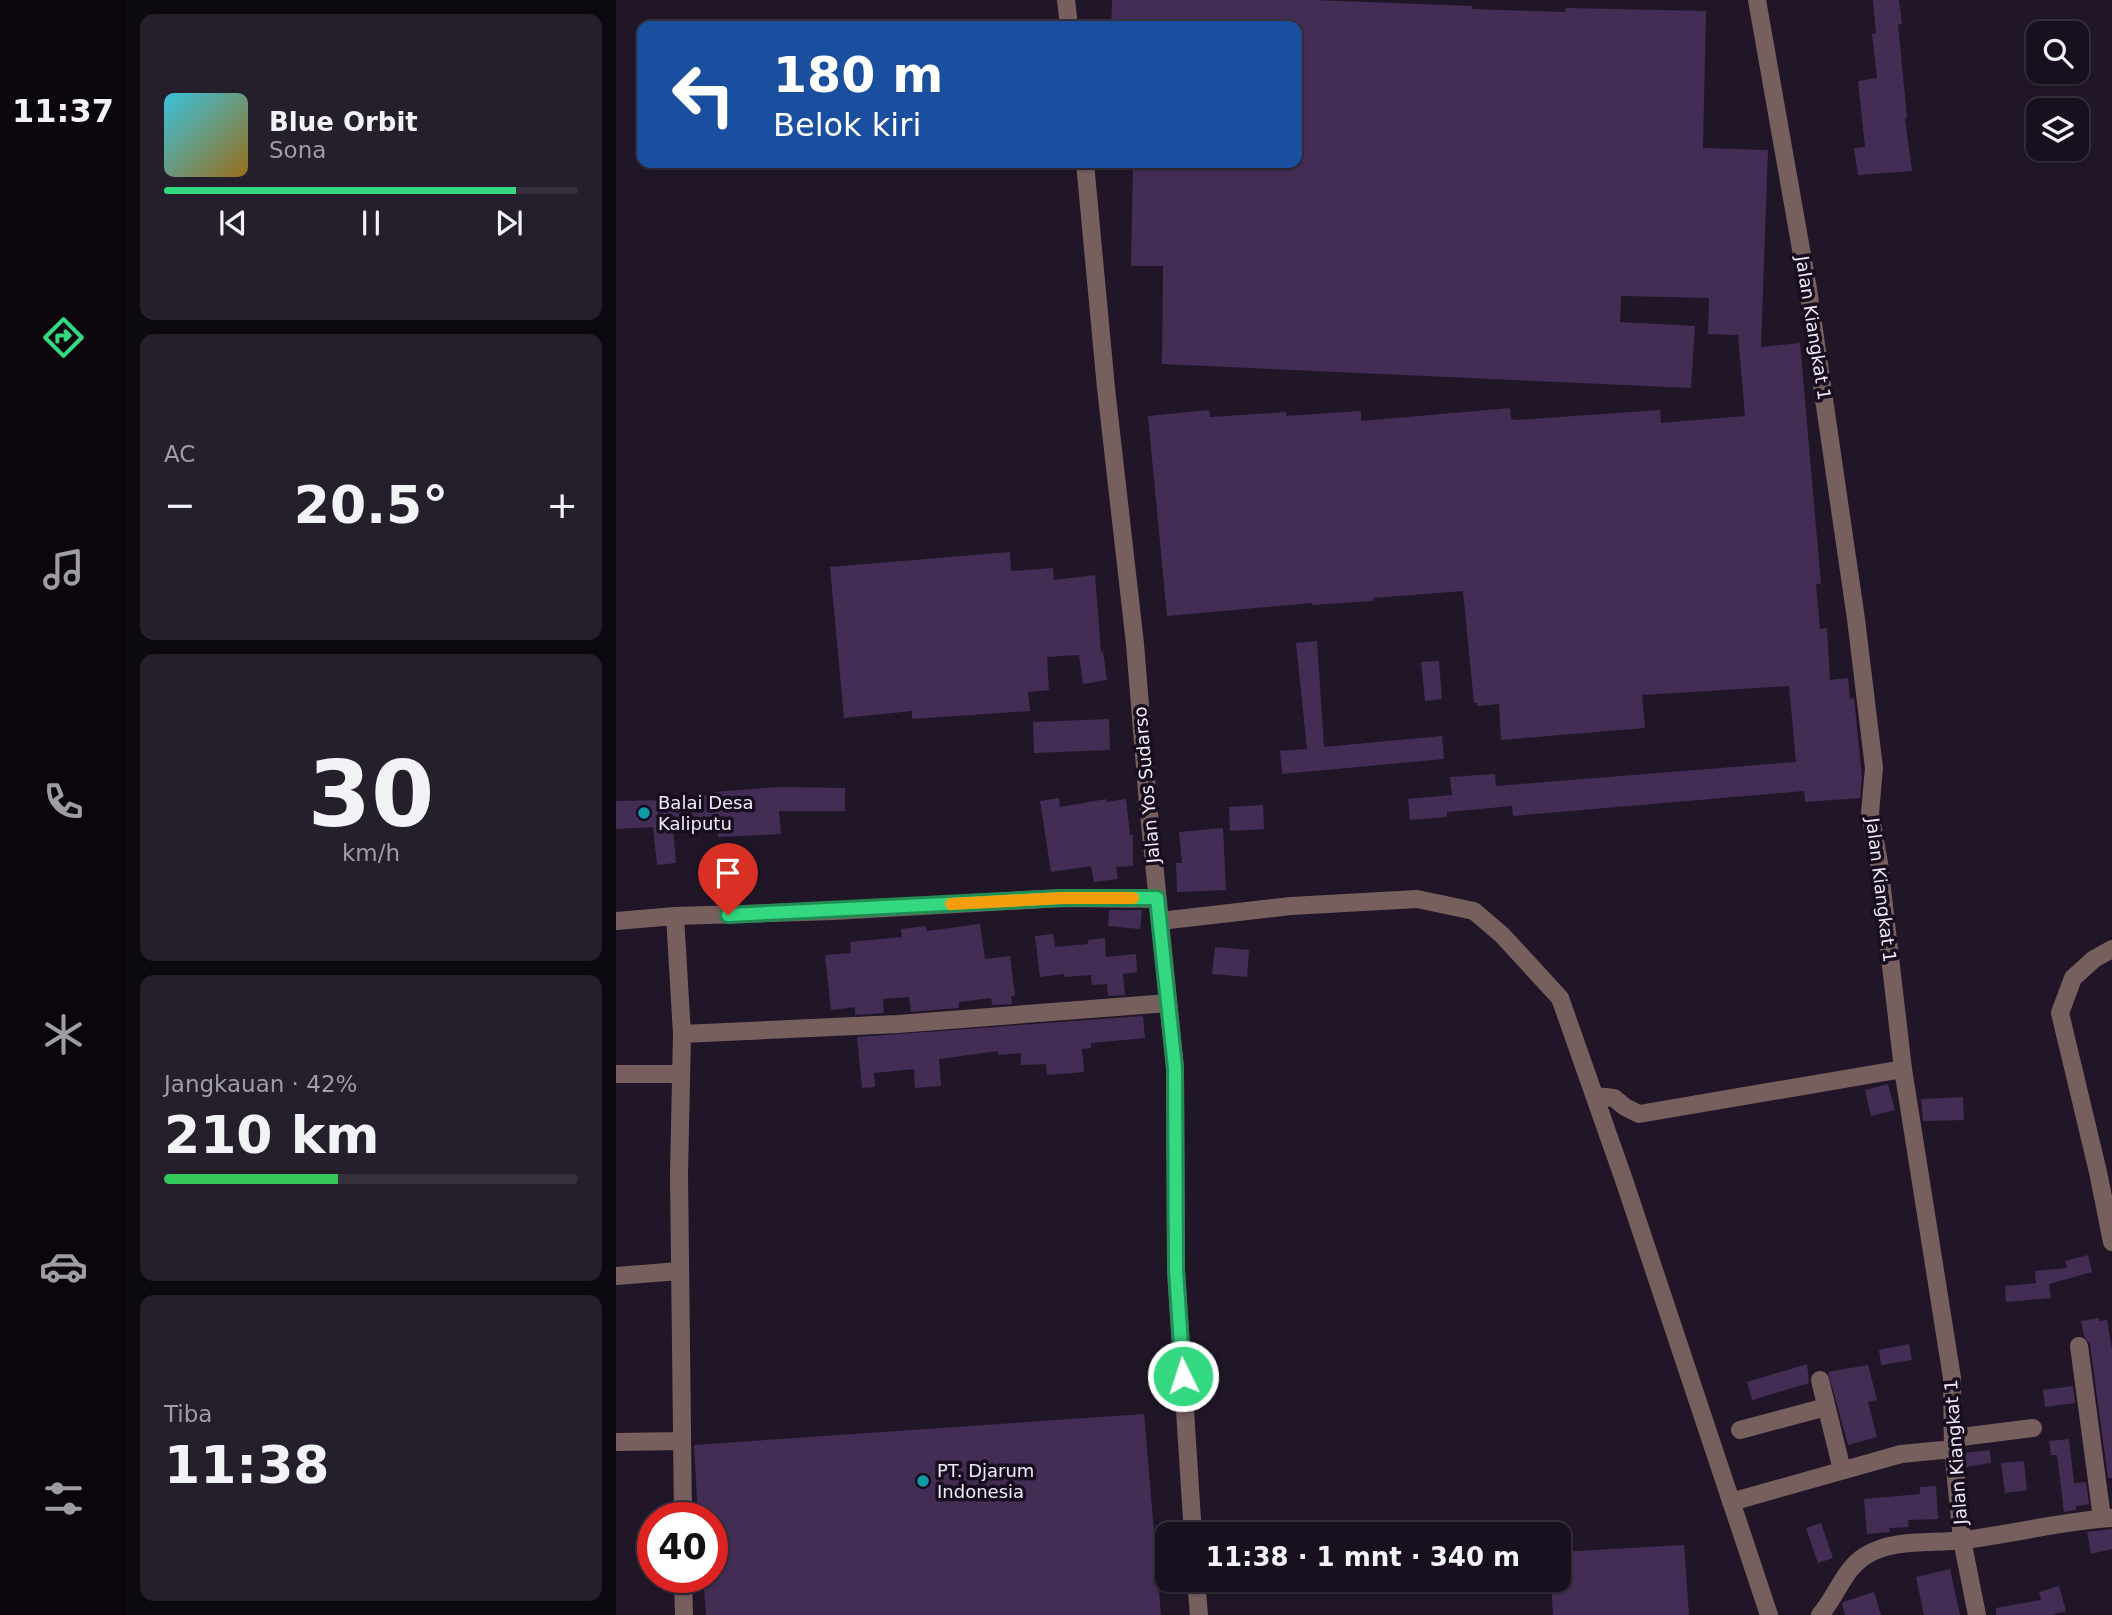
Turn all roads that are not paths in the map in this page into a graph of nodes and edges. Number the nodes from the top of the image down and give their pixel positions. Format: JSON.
{"nodes":[{"id":1,"x":1066,"y":0,"type":"edge"},
{"id":2,"x":1757,"y":0,"type":"edge"},
{"id":3,"x":1068,"y":21,"type":"edge"},
{"id":4,"x":1085,"y":168,"type":"edge"},
{"id":5,"x":1157,"y":898,"type":"junction"},
{"id":6,"x":675,"y":916,"type":"junction"},
{"id":7,"x":616,"y":921,"type":"edge"},
{"id":8,"x":1160,"y":921,"type":"junction"},
{"id":9,"x":2112,"y":948,"type":"edge"},
{"id":10,"x":1168,"y":1003,"type":"junction"},
{"id":11,"x":682,"y":1034,"type":"junction"},
{"id":12,"x":1903,"y":1069,"type":"junction"},
{"id":13,"x":616,"y":1074,"type":"edge"},
{"id":14,"x":680,"y":1074,"type":"junction"},
{"id":15,"x":1595,"y":1096,"type":"junction"},
{"id":16,"x":2105,"y":1170,"type":"edge"},
{"id":17,"x":2112,"y":1242,"type":"edge"},
{"id":18,"x":679,"y":1271,"type":"junction"},
{"id":19,"x":616,"y":1276,"type":"edge"},
{"id":20,"x":2079,"y":1346,"type":"dead end"},
{"id":21,"x":1819,"y":1380,"type":"dead end"},
{"id":22,"x":1826,"y":1407,"type":"junction"},
{"id":23,"x":2033,"y":1427,"type":"dead end"},
{"id":24,"x":1740,"y":1430,"type":"dead end"},
{"id":25,"x":682,"y":1441,"type":"junction"},
{"id":26,"x":616,"y":1442,"type":"edge"},
{"id":27,"x":1953,"y":1443,"type":"junction"},
{"id":28,"x":1842,"y":1470,"type":"junction"},
{"id":29,"x":683,"y":1502,"type":"edge"},
{"id":30,"x":1731,"y":1502,"type":"junction"},
{"id":31,"x":2107,"y":1518,"type":"edge"},
{"id":32,"x":1192,"y":1522,"type":"edge"},
{"id":33,"x":1962,"y":1540,"type":"junction"},
{"id":34,"x":1197,"y":1592,"type":"edge"},
{"id":35,"x":683,"y":1593,"type":"edge"},
{"id":36,"x":684,"y":1615,"type":"edge"},
{"id":37,"x":1199,"y":1615,"type":"edge"},
{"id":38,"x":1769,"y":1615,"type":"edge"},
{"id":39,"x":1820,"y":1615,"type":"edge"},
{"id":40,"x":1977,"y":1615,"type":"edge"}],
"edges":[{"from":1,"to":3,"type":"street"},
{"from":2,"to":12,"type":"street","name":"Jalan Kiangkat 1"},
{"from":4,"to":5,"type":"street","name":"Jalan Yos Sudarso"},
{"from":5,"to":6,"type":"street"},
{"from":5,"to":8,"type":"street","name":"Jalan Yos Sudarso"},
{"from":6,"to":7,"type":"street"},
{"from":6,"to":11,"type":"street"},
{"from":8,"to":10,"type":"street","name":"Jalan Yos Sudarso"},
{"from":8,"to":15,"type":"street"},
{"from":9,"to":16,"type":"street"},
{"from":10,"to":11,"type":"street"},
{"from":10,"to":32,"type":"street","name":"Jalan Yos Sudarso"},
{"from":11,"to":14,"type":"street"},
{"from":12,"to":15,"type":"street"},
{"from":12,"to":27,"type":"street","name":"Jalan Kiangkat 1"},
{"from":13,"to":14,"type":"street"},
{"from":14,"to":18,"type":"street"},
{"from":15,"to":30,"type":"street"},
{"from":16,"to":17,"type":"street"},
{"from":18,"to":19,"type":"street"},
{"from":18,"to":25,"type":"street"},
{"from":20,"to":31,"type":"street"},
{"from":21,"to":22,"type":"street"},
{"from":22,"to":24,"type":"street"},
{"from":22,"to":28,"type":"street"},
{"from":23,"to":27,"type":"street"},
{"from":25,"to":26,"type":"street"},
{"from":25,"to":29,"type":"street"},
{"from":27,"to":28,"type":"street"},
{"from":27,"to":33,"type":"street","name":"Jalan Kiangkat 1"},
{"from":28,"to":30,"type":"street"},
{"from":30,"to":38,"type":"street"},
{"from":31,"to":33,"type":"street"},
{"from":33,"to":39,"type":"street"},
{"from":33,"to":40,"type":"street","name":"Jalan Kiangkat 1"},
{"from":34,"to":37,"type":"street"},
{"from":35,"to":36,"type":"street"}]}
